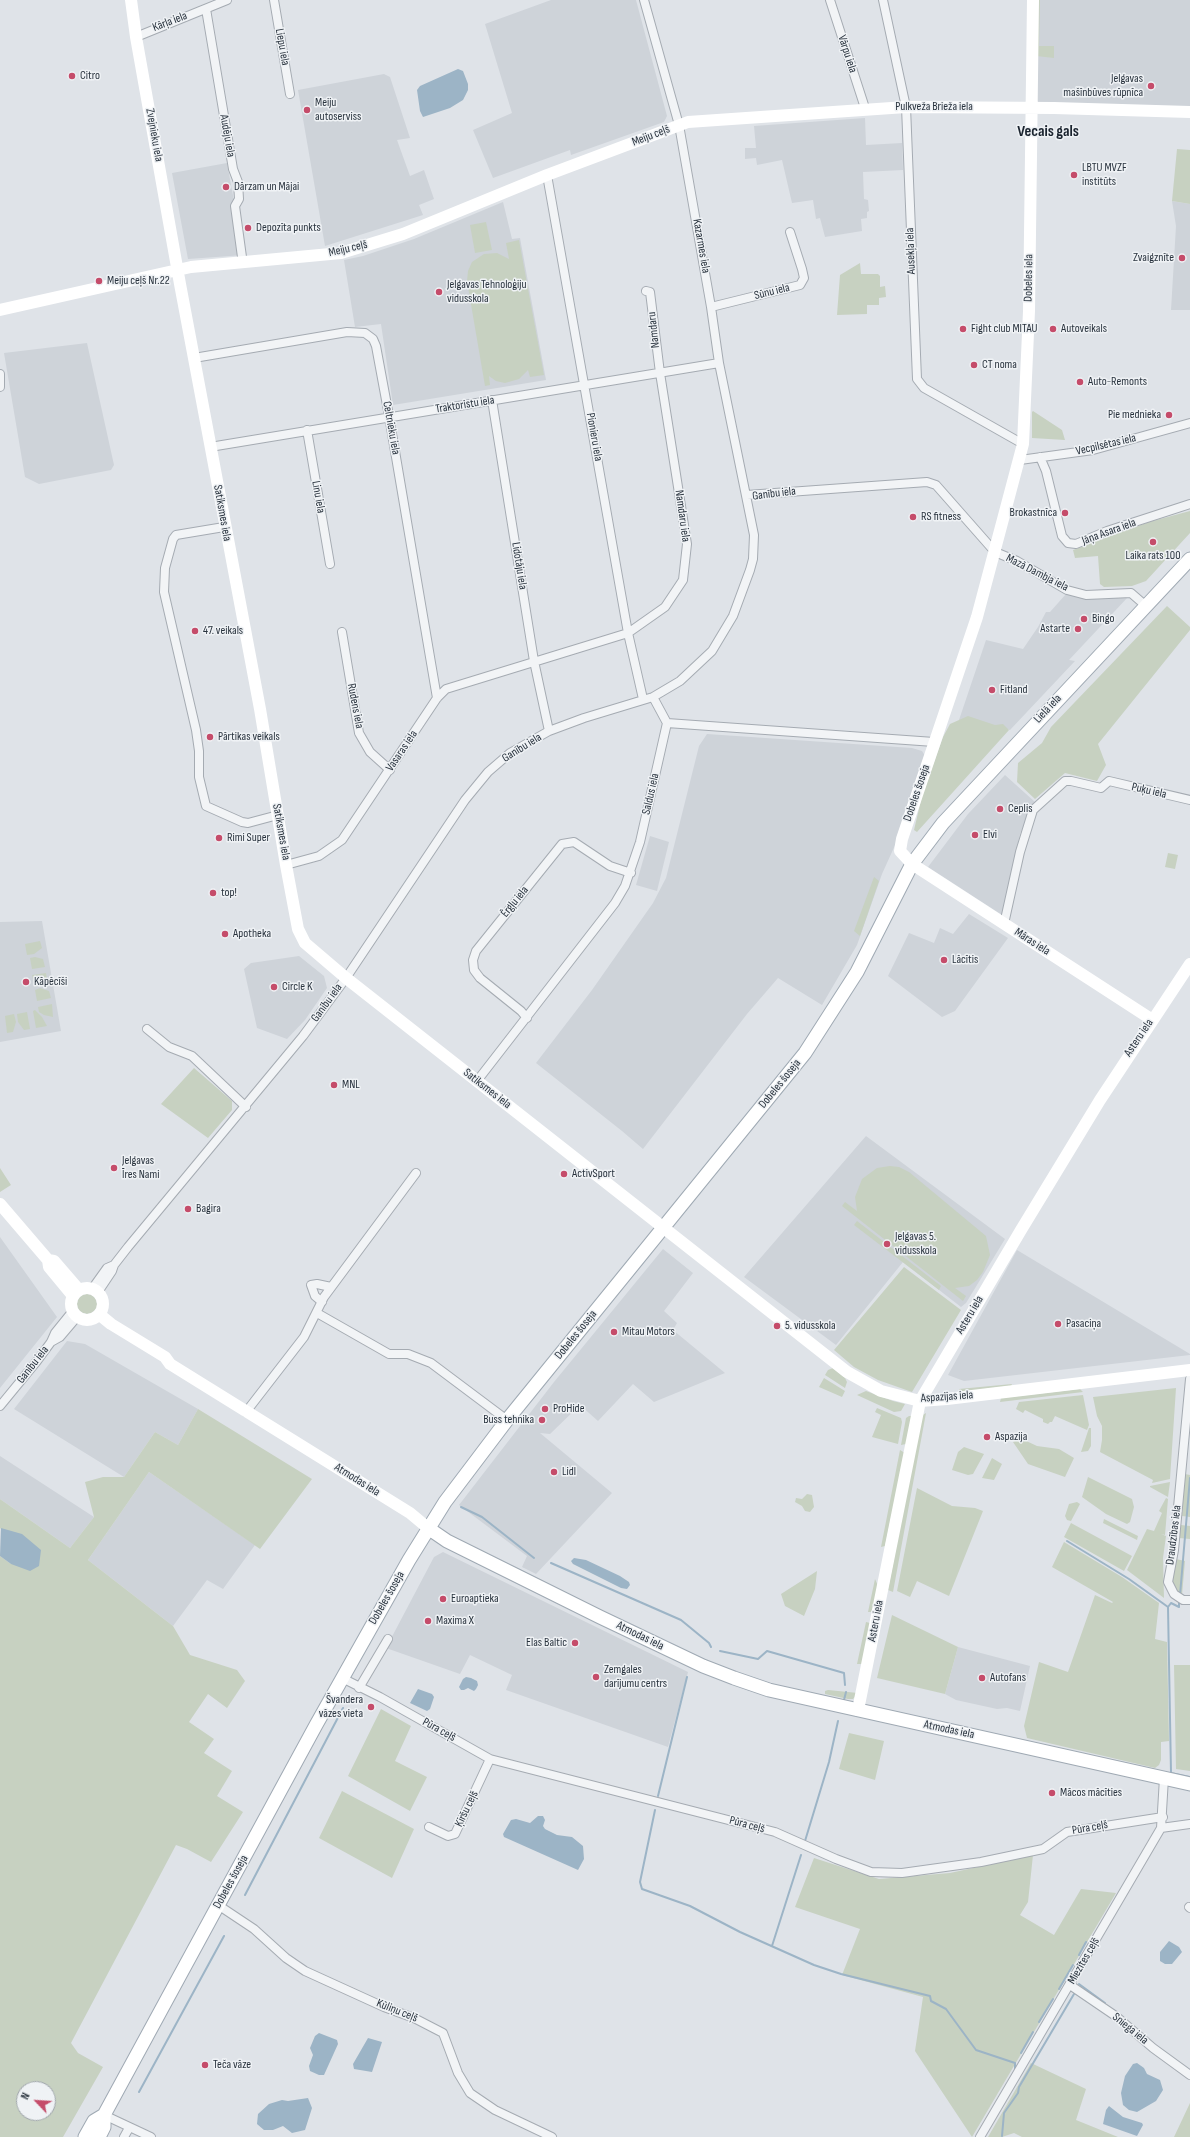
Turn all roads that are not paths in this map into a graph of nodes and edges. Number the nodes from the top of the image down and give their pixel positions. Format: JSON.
{"nodes":[{"id":1,"x":131,"y":0,"type":"edge"},
{"id":2,"x":228,"y":0,"type":"edge"},
{"id":3,"x":274,"y":0,"type":"edge"},
{"id":4,"x":644,"y":0,"type":"edge"},
{"id":5,"x":830,"y":0,"type":"edge"},
{"id":6,"x":883,"y":0,"type":"edge"},
{"id":7,"x":1033,"y":0,"type":"edge"},
{"id":8,"x":206,"y":9,"type":"junction"},
{"id":9,"x":136,"y":36,"type":"junction"},
{"id":10,"x":290,"y":94,"type":"dead end"},
{"id":11,"x":906,"y":107,"type":"junction"},
{"id":12,"x":1032,"y":107,"type":"junction"},
{"id":13,"x":865,"y":108,"type":"junction"},
{"id":14,"x":1190,"y":112,"type":"edge"},
{"id":15,"x":678,"y":125,"type":"junction"},
{"id":16,"x":547,"y":175,"type":"junction"},
{"id":17,"x":790,"y":232,"type":"dead end"},
{"id":18,"x":244,"y":262,"type":"junction"},
{"id":19,"x":177,"y":270,"type":"junction"},
{"id":20,"x":646,"y":291,"type":"dead end"},
{"id":21,"x":712,"y":307,"type":"junction"},
{"id":22,"x":0,"y":310,"type":"edge"},
{"id":23,"x":194,"y":358,"type":"junction"},
{"id":24,"x":719,"y":363,"type":"junction"},
{"id":25,"x":660,"y":373,"type":"junction"},
{"id":26,"x":0,"y":374,"type":"edge"},
{"id":27,"x":585,"y":386,"type":"junction"},
{"id":28,"x":0,"y":387,"type":"edge"},
{"id":29,"x":492,"y":400,"type":"junction"},
{"id":30,"x":389,"y":416,"type":"junction"},
{"id":31,"x":1190,"y":424,"type":"edge"},
{"id":32,"x":307,"y":430,"type":"junction"},
{"id":33,"x":1023,"y":444,"type":"junction"},
{"id":34,"x":210,"y":447,"type":"junction"},
{"id":35,"x":1040,"y":457,"type":"junction"},
{"id":36,"x":1020,"y":460,"type":"junction"},
{"id":37,"x":747,"y":495,"type":"junction"},
{"id":38,"x":1190,"y":504,"type":"edge"},
{"id":39,"x":224,"y":527,"type":"junction"},
{"id":40,"x":996,"y":552,"type":"junction"},
{"id":41,"x":1190,"y":559,"type":"edge"},
{"id":42,"x":330,"y":564,"type":"dead end"},
{"id":43,"x":1146,"y":606,"type":"junction"},
{"id":44,"x":342,"y":632,"type":"dead end"},
{"id":45,"x":628,"y":633,"type":"junction"},
{"id":46,"x":534,"y":661,"type":"junction"},
{"id":47,"x":653,"y":696,"type":"junction"},
{"id":48,"x":437,"y":698,"type":"junction"},
{"id":49,"x":643,"y":700,"type":"junction"},
{"id":50,"x":667,"y":723,"type":"junction"},
{"id":51,"x":549,"y":731,"type":"junction"},
{"id":52,"x":934,"y":742,"type":"junction"},
{"id":53,"x":390,"y":770,"type":"junction"},
{"id":54,"x":1190,"y":800,"type":"edge"},
{"id":55,"x":278,"y":816,"type":"junction"},
{"id":56,"x":912,"y":864,"type":"junction"},
{"id":57,"x":286,"y":865,"type":"junction"},
{"id":58,"x":631,"y":873,"type":"junction"},
{"id":59,"x":1004,"y":924,"type":"junction"},
{"id":60,"x":1190,"y":964,"type":"edge"},
{"id":61,"x":346,"y":978,"type":"junction"},
{"id":62,"x":526,"y":1018,"type":"junction"},
{"id":63,"x":1151,"y":1019,"type":"junction"},
{"id":64,"x":147,"y":1029,"type":"dead end"},
{"id":65,"x":477,"y":1081,"type":"junction"},
{"id":66,"x":246,"y":1107,"type":"junction"},
{"id":67,"x":416,"y":1174,"type":"dead end"},
{"id":68,"x":0,"y":1204,"type":"edge"},
{"id":69,"x":663,"y":1227,"type":"junction"},
{"id":70,"x":331,"y":1287,"type":"junction"},
{"id":71,"x":95,"y":1290,"type":"junction"},
{"id":72,"x":76,"y":1293,"type":"junction"},
{"id":73,"x":322,"y":1302,"type":"junction"},
{"id":74,"x":317,"y":1313,"type":"junction"},
{"id":75,"x":75,"y":1314,"type":"junction"},
{"id":76,"x":96,"y":1317,"type":"junction"},
{"id":77,"x":1190,"y":1370,"type":"edge"},
{"id":78,"x":1190,"y":1379,"type":"edge"},
{"id":79,"x":920,"y":1401,"type":"junction"},
{"id":80,"x":0,"y":1406,"type":"edge"},
{"id":81,"x":246,"y":1412,"type":"junction"},
{"id":82,"x":506,"y":1420,"type":"junction"},
{"id":83,"x":1188,"y":1433,"type":"edge"},
{"id":84,"x":428,"y":1528,"type":"junction"},
{"id":85,"x":1190,"y":1600,"type":"edge"},
{"id":86,"x":388,"y":1639,"type":"dead end"},
{"id":87,"x":342,"y":1678,"type":"junction"},
{"id":88,"x":359,"y":1688,"type":"junction"},
{"id":89,"x":858,"y":1710,"type":"junction"},
{"id":90,"x":490,"y":1759,"type":"junction"},
{"id":91,"x":1164,"y":1778,"type":"junction"},
{"id":92,"x":1190,"y":1784,"type":"edge"},
{"id":93,"x":1163,"y":1817,"type":"junction"},
{"id":94,"x":1190,"y":1824,"type":"edge"},
{"id":95,"x":429,"y":1827,"type":"dead end"},
{"id":96,"x":1161,"y":1828,"type":"junction"},
{"id":97,"x":218,"y":1905,"type":"junction"},
{"id":98,"x":1070,"y":1985,"type":"junction"},
{"id":99,"x":1190,"y":2075,"type":"edge"},
{"id":100,"x":104,"y":2115,"type":"junction"},
{"id":101,"x":129,"y":2128,"type":"junction"},
{"id":102,"x":85,"y":2137,"type":"edge"},
{"id":103,"x":99,"y":2137,"type":"edge"},
{"id":104,"x":124,"y":2137,"type":"edge"},
{"id":105,"x":150,"y":2137,"type":"edge"},
{"id":106,"x":552,"y":2137,"type":"edge"},
{"id":107,"x":980,"y":2137,"type":"edge"}],
"edges":[{"from":1,"to":9,"type":"street","name":"Zvejnieku iela"},
{"from":2,"to":8,"type":"street","name":"Kārļa iela"},
{"from":3,"to":10,"type":"street","name":"Liepu iela"},
{"from":4,"to":15,"type":"street","name":"Kazarmes iela"},
{"from":5,"to":13,"type":"street","name":"Vārpu iela"},
{"from":6,"to":11,"type":"street","name":"Ausekļa iela"},
{"from":7,"to":12,"type":"street","name":"Dobeles iela"},
{"from":8,"to":9,"type":"street","name":"Kārļa iela"},
{"from":8,"to":18,"type":"street","name":"Audēju iela"},
{"from":9,"to":19,"type":"street","name":"Zvejnieku iela"},
{"from":11,"to":12,"type":"street","name":"Pulkveža Brieža iela"},
{"from":11,"to":13,"type":"street","name":"Pulkveža Brieža iela"},
{"from":11,"to":33,"type":"street","name":"Ausekļa iela"},
{"from":12,"to":14,"type":"street","name":"Pulkveža Brieža iela"},
{"from":12,"to":33,"type":"street","name":"Dobeles iela"},
{"from":13,"to":15,"type":"street","name":"Pulkveža Brieža iela"},
{"from":15,"to":16,"type":"street","name":"Meiju ceļš"},
{"from":15,"to":21,"type":"street","name":"Kazarmes iela"},
{"from":16,"to":18,"type":"street","name":"Meiju ceļš"},
{"from":16,"to":27,"type":"street","name":"Pionieru iela"},
{"from":17,"to":21,"type":"street","name":"Sūnu iela"},
{"from":18,"to":19,"type":"street","name":"Meiju ceļš"},
{"from":19,"to":22,"type":"street","name":"Meiju ceļš"},
{"from":19,"to":23,"type":"street","name":"Satiksmes iela"},
{"from":20,"to":25,"type":"street","name":"Namdaru"},
{"from":21,"to":24,"type":"street","name":"Kazarmes iela"},
{"from":23,"to":30,"type":"street","name":"Celtnieku iela"},
{"from":23,"to":34,"type":"street","name":"Satiksmes iela"},
{"from":24,"to":25,"type":"street","name":"Traktoristu iela"},
{"from":24,"to":37,"type":"street","name":"Kazarmes iela"},
{"from":25,"to":27,"type":"street","name":"Traktoristu iela"},
{"from":25,"to":45,"type":"street","name":"Namdaru iela"},
{"from":26,"to":28,"type":"street"},
{"from":27,"to":29,"type":"street","name":"Traktoristu iela"},
{"from":27,"to":45,"type":"street","name":"Pionieru iela"},
{"from":29,"to":30,"type":"street","name":"Traktoristu iela"},
{"from":29,"to":46,"type":"street","name":"Lidotāju iela"},
{"from":30,"to":32,"type":"street","name":"Traktoristu iela"},
{"from":30,"to":48,"type":"street","name":"Celtnieku iela"},
{"from":31,"to":35,"type":"street","name":"Vecpilsētas iela"},
{"from":32,"to":34,"type":"street","name":"Traktoristu iela"},
{"from":32,"to":42,"type":"street","name":"Linu iela"},
{"from":33,"to":36,"type":"street","name":"Dobeles iela"},
{"from":34,"to":39,"type":"street","name":"Satiksmes iela"},
{"from":35,"to":36,"type":"street","name":"Vecpilsētas iela"},
{"from":35,"to":38,"type":"street","name":"Jāņa Asara iela"},
{"from":36,"to":40,"type":"street","name":"Dobeles iela"},
{"from":37,"to":40,"type":"street","name":"Ganību iela"},
{"from":37,"to":47,"type":"street","name":"Ganību iela"},
{"from":39,"to":55,"type":"street","name":"Satiksmes iela"},
{"from":39,"to":55,"type":"street"},
{"from":40,"to":43,"type":"street","name":"Mazā Dambja iela"},
{"from":40,"to":52,"type":"street","name":"Dobeles šoseja"},
{"from":41,"to":43,"type":"main road","name":"Lielā iela"},
{"from":43,"to":56,"type":"main road","name":"Lielā iela"},
{"from":44,"to":53,"type":"street","name":"Rudens iela"},
{"from":45,"to":46,"type":"street","name":"Namdaru iela"},
{"from":45,"to":49,"type":"street","name":"Pionieru iela"},
{"from":46,"to":48,"type":"street","name":"Vasaras iela"},
{"from":46,"to":51,"type":"street","name":"Lidotāju iela"},
{"from":47,"to":49,"type":"street","name":"Ganību iela"},
{"from":47,"to":50,"type":"street"},
{"from":48,"to":53,"type":"street","name":"Vasaras iela"},
{"from":49,"to":51,"type":"street","name":"Ganību iela"},
{"from":50,"to":52,"type":"street"},
{"from":50,"to":58,"type":"street","name":"Saldus iela"},
{"from":51,"to":61,"type":"street","name":"Ganību iela"},
{"from":52,"to":56,"type":"street","name":"Dobeles šoseja"},
{"from":53,"to":57,"type":"street","name":"Vasaras iela"},
{"from":54,"to":59,"type":"street","name":"Puķu iela"},
{"from":55,"to":57,"type":"street","name":"Satiksmes iela"},
{"from":56,"to":59,"type":"street","name":"Māras iela"},
{"from":56,"to":69,"type":"main road","name":"Dobeles šoseja"},
{"from":57,"to":61,"type":"street","name":"Satiksmes iela"},
{"from":58,"to":62,"type":"street","name":"Saldus iela"},
{"from":58,"to":62,"type":"street","name":"Ērgļu iela"},
{"from":59,"to":63,"type":"street","name":"Māras iela"},
{"from":60,"to":63,"type":"street","name":"Asteru iela"},
{"from":61,"to":65,"type":"street","name":"Satiksmes iela"},
{"from":61,"to":66,"type":"street","name":"Ganību iela"},
{"from":62,"to":65,"type":"street","name":"Saldus iela"},
{"from":63,"to":79,"type":"street","name":"Asteru iela"},
{"from":64,"to":66,"type":"street"},
{"from":65,"to":69,"type":"street","name":"Satiksmes iela"},
{"from":66,"to":71,"type":"street","name":"Ganību iela"},
{"from":67,"to":70,"type":"street"},
{"from":68,"to":72,"type":"street"},
{"from":69,"to":79,"type":"street","name":"Aspazijas iela"},
{"from":69,"to":82,"type":"main road","name":"Dobeles šoseja"},
{"from":70,"to":73,"type":"street"},
{"from":70,"to":73,"type":"street"},
{"from":71,"to":72,"type":"street"},
{"from":71,"to":76,"type":"street"},
{"from":72,"to":75,"type":"street"},
{"from":73,"to":74,"type":"street"},
{"from":74,"to":81,"type":"street"},
{"from":74,"to":82,"type":"street"},
{"from":75,"to":76,"type":"street"},
{"from":75,"to":80,"type":"street","name":"Ganību iela"},
{"from":76,"to":81,"type":"street","name":"Atmodas iela"},
{"from":77,"to":79,"type":"street","name":"Aspazijas iela"},
{"from":78,"to":83,"type":"street","name":"Draudzības iela"},
{"from":79,"to":89,"type":"street","name":"Asteru iela"},
{"from":81,"to":84,"type":"street","name":"Atmodas iela"},
{"from":82,"to":84,"type":"main road","name":"Dobeles šoseja"},
{"from":83,"to":85,"type":"street","name":"Draudzības iela"},
{"from":84,"to":87,"type":"main road","name":"Dobeles šoseja"},
{"from":84,"to":89,"type":"main road","name":"Atmodas iela"},
{"from":86,"to":88,"type":"street"},
{"from":87,"to":88,"type":"street","name":"Pūra ceļš"},
{"from":87,"to":97,"type":"main road","name":"Dobeles šoseja"},
{"from":88,"to":90,"type":"street","name":"Pūra ceļš"},
{"from":89,"to":91,"type":"main road","name":"Atmodas iela"},
{"from":90,"to":93,"type":"street","name":"Pūra ceļš"},
{"from":90,"to":95,"type":"street","name":"Ķiršu ceļš"},
{"from":91,"to":92,"type":"main road","name":"Atmodas iela"},
{"from":91,"to":93,"type":"street","name":"Miezītes ceļš"},
{"from":93,"to":96,"type":"street","name":"Miezītes ceļš"},
{"from":94,"to":96,"type":"street"},
{"from":96,"to":98,"type":"street","name":"Miezītes ceļš"},
{"from":97,"to":100,"type":"main road","name":"Dobeles šoseja"},
{"from":97,"to":106,"type":"street","name":"Kūliņu ceļš"},
{"from":98,"to":99,"type":"street","name":"Sniega iela"},
{"from":98,"to":107,"type":"street","name":"Miezītes ceļš"},
{"from":100,"to":101,"type":"street"},
{"from":100,"to":102,"type":"main road","name":"Dobeles šoseja"},
{"from":100,"to":103,"type":"main road","name":"Dobeles šoseja"},
{"from":101,"to":104,"type":"street"},
{"from":101,"to":105,"type":"street"}]}
